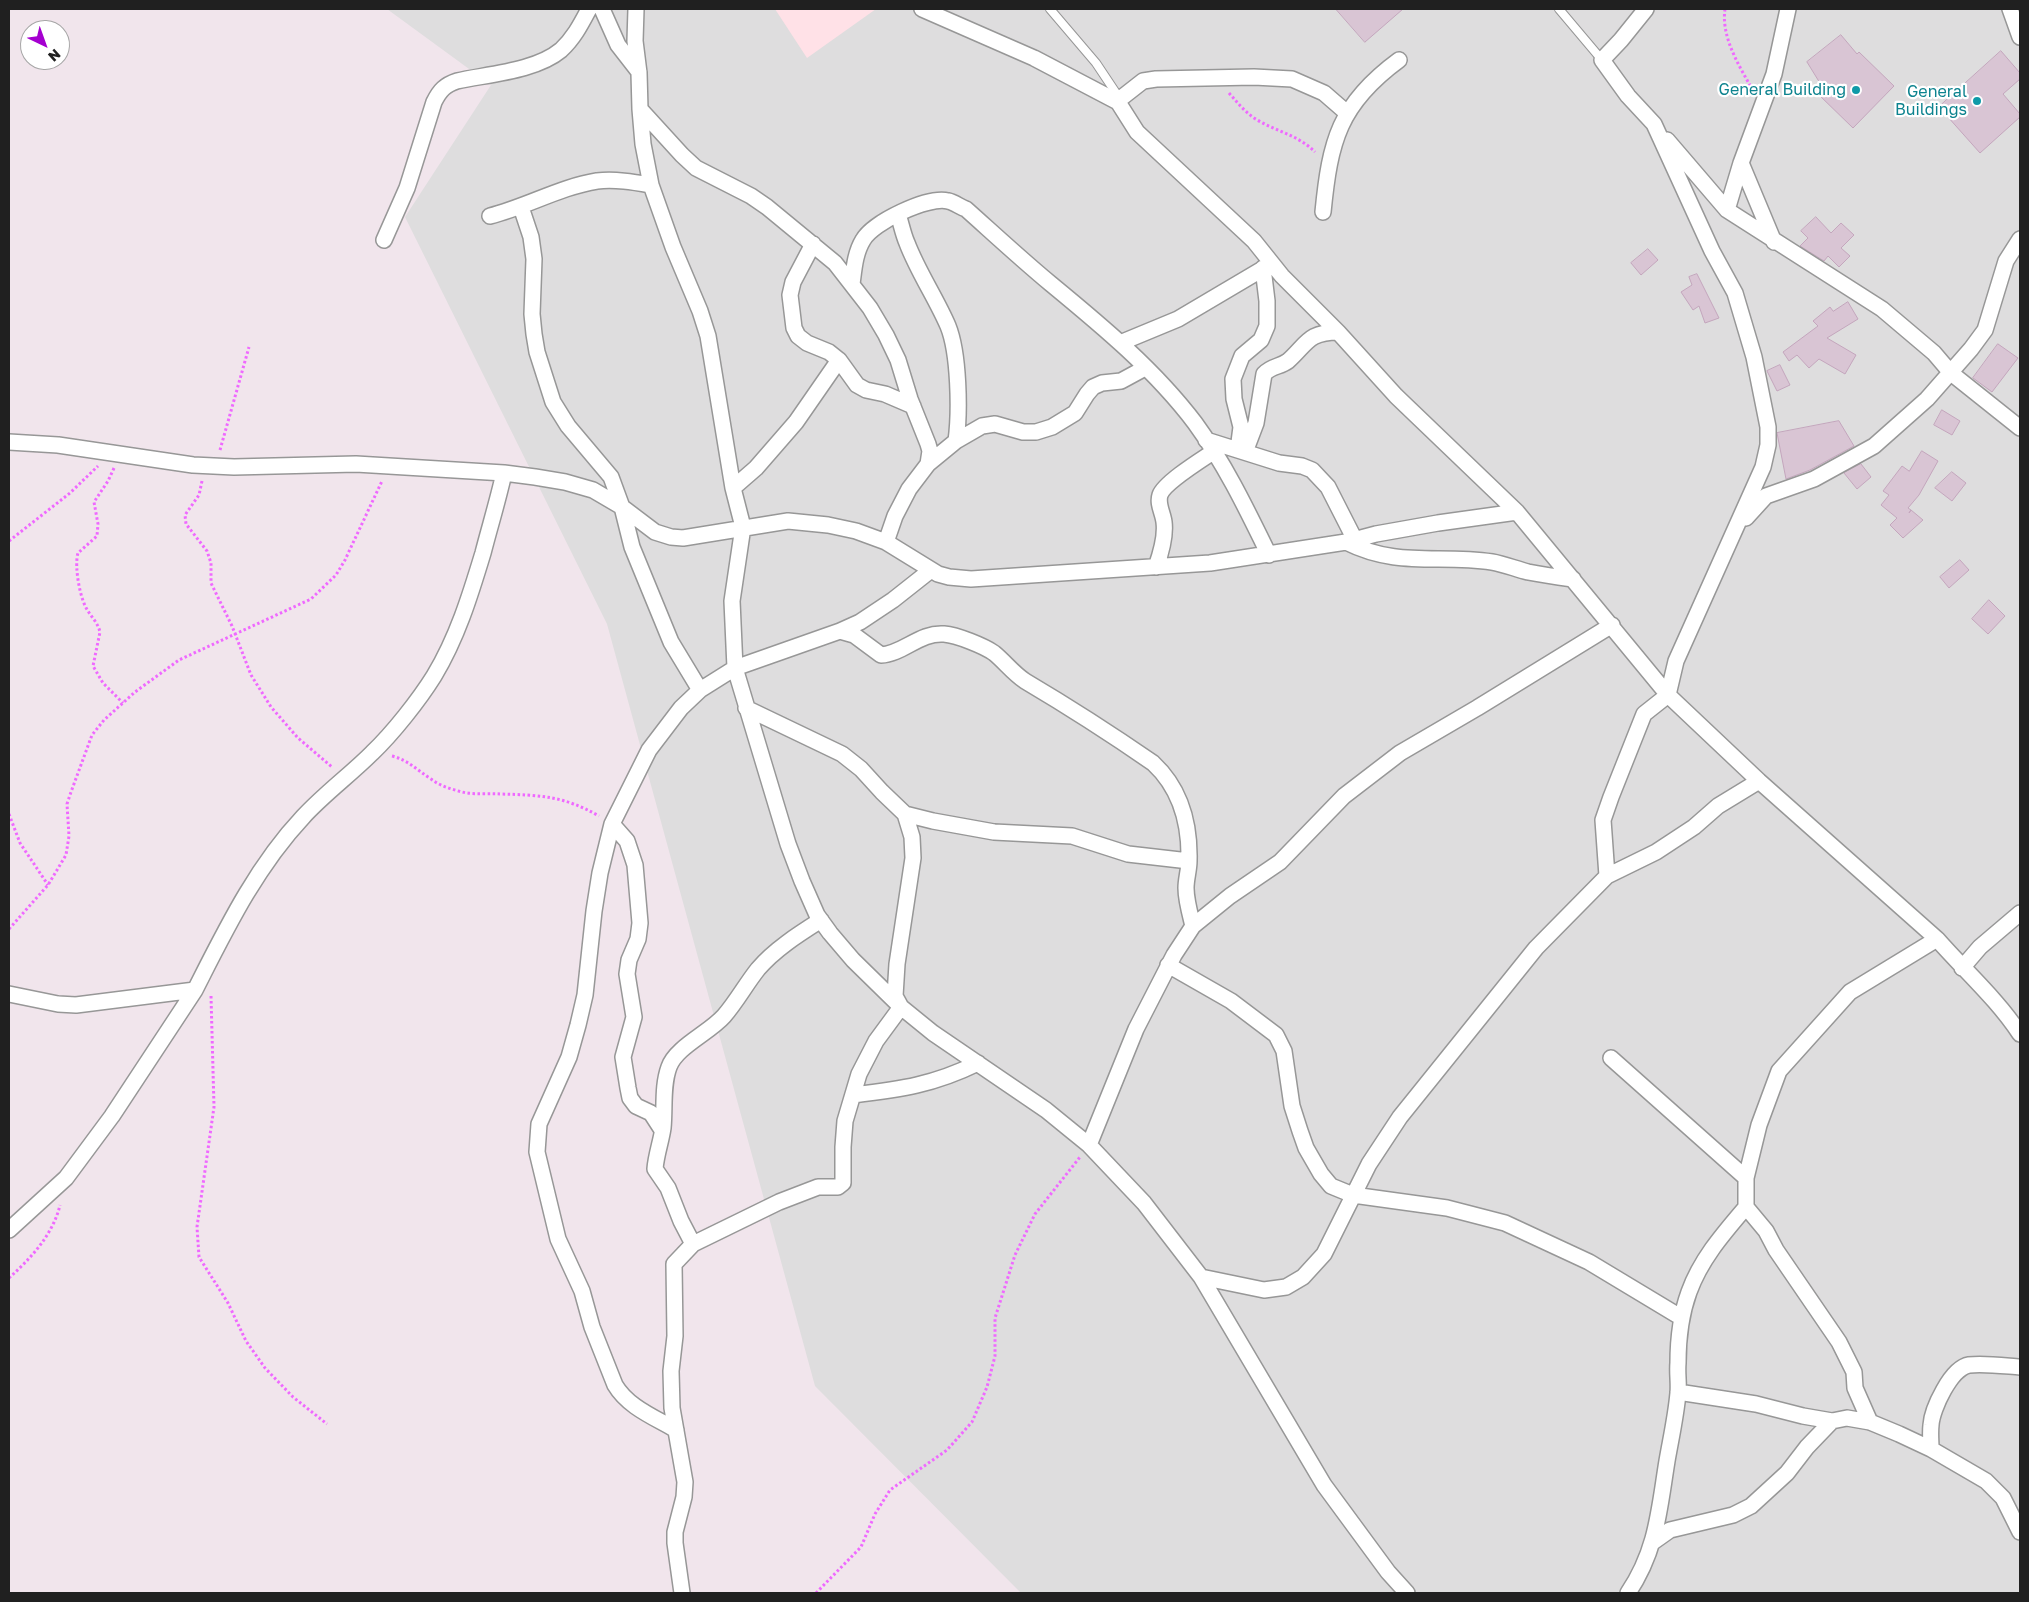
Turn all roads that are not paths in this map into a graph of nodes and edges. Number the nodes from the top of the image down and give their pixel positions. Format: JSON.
{"nodes":[{"id":1,"x":589,"y":9,"type":"edge"},
{"id":2,"x":602,"y":9,"type":"edge"},
{"id":3,"x":636,"y":9,"type":"edge"},
{"id":4,"x":922,"y":9,"type":"edge"},
{"id":5,"x":1050,"y":9,"type":"edge"},
{"id":6,"x":1560,"y":9,"type":"edge"},
{"id":7,"x":1646,"y":9,"type":"edge"},
{"id":8,"x":1788,"y":9,"type":"edge"},
{"id":9,"x":2010,"y":9,"type":"edge"},
{"id":10,"x":2020,"y":37,"type":"edge"},
{"id":11,"x":1399,"y":60,"type":"dead end"},
{"id":12,"x":1602,"y":60,"type":"junction"},
{"id":13,"x":639,"y":73,"type":"junction"},
{"id":14,"x":1120,"y":100,"type":"joint"},
{"id":15,"x":640,"y":109,"type":"junction"},
{"id":16,"x":1346,"y":113,"type":"junction"},
{"id":17,"x":1654,"y":124,"type":"junction"},
{"id":18,"x":1741,"y":163,"type":"junction"},
{"id":19,"x":651,"y":185,"type":"junction"},
{"id":20,"x":521,"y":208,"type":"junction"},
{"id":21,"x":1727,"y":210,"type":"junction"},
{"id":22,"x":1323,"y":212,"type":"dead end"},
{"id":23,"x":898,"y":214,"type":"junction"},
{"id":24,"x":490,"y":216,"type":"dead end"},
{"id":25,"x":2020,"y":239,"type":"edge"},
{"id":26,"x":384,"y":240,"type":"dead end"},
{"id":27,"x":1774,"y":242,"type":"junction"},
{"id":28,"x":813,"y":244,"type":"junction"},
{"id":29,"x":1267,"y":266,"type":"junction"},
{"id":30,"x":852,"y":284,"type":"junction"},
{"id":31,"x":1338,"y":332,"type":"junction"},
{"id":32,"x":1120,"y":343,"type":"junction"},
{"id":33,"x":839,"y":360,"type":"junction"},
{"id":34,"x":1145,"y":368,"type":"junction"},
{"id":35,"x":1951,"y":373,"type":"junction"},
{"id":36,"x":913,"y":406,"type":"junction"},
{"id":37,"x":2020,"y":428,"type":"edge"},
{"id":38,"x":956,"y":441,"type":"junction"},
{"id":39,"x":9,"y":442,"type":"edge"},
{"id":40,"x":1210,"y":446,"type":"junction"},
{"id":41,"x":1242,"y":451,"type":"junction"},
{"id":42,"x":928,"y":464,"type":"junction"},
{"id":43,"x":504,"y":473,"type":"junction"},
{"id":44,"x":733,"y":488,"type":"junction"},
{"id":45,"x":622,"y":507,"type":"junction"},
{"id":46,"x":1517,"y":512,"type":"junction"},
{"id":47,"x":1739,"y":525,"type":"junction"},
{"id":48,"x":743,"y":527,"type":"junction"},
{"id":49,"x":1350,"y":541,"type":"junction"},
{"id":50,"x":886,"y":542,"type":"junction"},
{"id":51,"x":1269,"y":555,"type":"junction"},
{"id":52,"x":1156,"y":567,"type":"junction"},
{"id":53,"x":931,"y":570,"type":"junction"},
{"id":54,"x":1573,"y":579,"type":"junction"},
{"id":55,"x":1612,"y":625,"type":"junction"},
{"id":56,"x":840,"y":631,"type":"junction"},
{"id":57,"x":735,"y":668,"type":"junction"},
{"id":58,"x":700,"y":690,"type":"junction"},
{"id":59,"x":1668,"y":695,"type":"junction"},
{"id":60,"x":746,"y":708,"type":"junction"},
{"id":61,"x":1759,"y":781,"type":"junction"},
{"id":62,"x":905,"y":814,"type":"junction"},
{"id":63,"x":612,"y":824,"type":"junction"},
{"id":64,"x":1189,"y":861,"type":"junction"},
{"id":65,"x":1607,"y":876,"type":"junction"},
{"id":66,"x":2020,"y":913,"type":"edge"},
{"id":67,"x":821,"y":920,"type":"junction"},
{"id":68,"x":1193,"y":926,"type":"junction"},
{"id":69,"x":1937,"y":939,"type":"junction"},
{"id":70,"x":1168,"y":965,"type":"junction"},
{"id":71,"x":1962,"y":968,"type":"junction"},
{"id":72,"x":195,"y":990,"type":"junction"},
{"id":73,"x":9,"y":994,"type":"edge"},
{"id":74,"x":901,"y":1007,"type":"junction"},
{"id":75,"x":2020,"y":1034,"type":"edge"},
{"id":76,"x":1611,"y":1058,"type":"dead end"},
{"id":77,"x":978,"y":1064,"type":"junction"},
{"id":78,"x":853,"y":1095,"type":"junction"},
{"id":79,"x":662,"y":1130,"type":"junction"},
{"id":80,"x":1089,"y":1145,"type":"junction"},
{"id":81,"x":1746,"y":1178,"type":"junction"},
{"id":82,"x":1353,"y":1195,"type":"junction"},
{"id":83,"x":1746,"y":1207,"type":"junction"},
{"id":84,"x":9,"y":1230,"type":"edge"},
{"id":85,"x":693,"y":1244,"type":"junction"},
{"id":86,"x":1201,"y":1277,"type":"junction"},
{"id":87,"x":1682,"y":1318,"type":"junction"},
{"id":88,"x":2020,"y":1367,"type":"edge"},
{"id":89,"x":1678,"y":1392,"type":"junction"},
{"id":90,"x":1832,"y":1421,"type":"junction"},
{"id":91,"x":1870,"y":1422,"type":"junction"},
{"id":92,"x":676,"y":1430,"type":"junction"},
{"id":93,"x":1931,"y":1449,"type":"junction"},
{"id":94,"x":2020,"y":1529,"type":"edge"},
{"id":95,"x":1653,"y":1542,"type":"junction"},
{"id":96,"x":1399,"y":1592,"type":"edge"},
{"id":97,"x":682,"y":1593,"type":"edge"},
{"id":98,"x":1628,"y":1593,"type":"edge"}],
"edges":[{"from":1,"to":26,"type":"street"},
{"from":2,"to":13,"type":"street"},
{"from":3,"to":13,"type":"street"},
{"from":4,"to":29,"type":"street"},
{"from":5,"to":14,"type":"lane"},
{"from":6,"to":12,"type":"lane"},
{"from":7,"to":12,"type":"street"},
{"from":8,"to":18,"type":"street"},
{"from":9,"to":10,"type":"street"},
{"from":11,"to":16,"type":"street"},
{"from":12,"to":17,"type":"street"},
{"from":13,"to":15,"type":"street"},
{"from":14,"to":16,"type":"street"},
{"from":15,"to":19,"type":"street"},
{"from":15,"to":28,"type":"street"},
{"from":16,"to":22,"type":"street"},
{"from":17,"to":21,"type":"street"},
{"from":17,"to":47,"type":"street"},
{"from":18,"to":21,"type":"street"},
{"from":18,"to":27,"type":"street"},
{"from":19,"to":20,"type":"street"},
{"from":19,"to":44,"type":"street"},
{"from":20,"to":24,"type":"street"},
{"from":20,"to":45,"type":"street"},
{"from":21,"to":27,"type":"street"},
{"from":23,"to":30,"type":"street"},
{"from":23,"to":32,"type":"street"},
{"from":23,"to":38,"type":"street"},
{"from":25,"to":35,"type":"street"},
{"from":27,"to":35,"type":"street"},
{"from":28,"to":30,"type":"street"},
{"from":28,"to":33,"type":"street"},
{"from":29,"to":31,"type":"street"},
{"from":29,"to":32,"type":"street"},
{"from":29,"to":41,"type":"street"},
{"from":30,"to":36,"type":"street"},
{"from":31,"to":41,"type":"street"},
{"from":31,"to":46,"type":"street"},
{"from":32,"to":34,"type":"street"},
{"from":33,"to":36,"type":"street"},
{"from":33,"to":44,"type":"street"},
{"from":34,"to":38,"type":"street"},
{"from":34,"to":40,"type":"street"},
{"from":35,"to":37,"type":"street"},
{"from":35,"to":47,"type":"street"},
{"from":36,"to":42,"type":"street"},
{"from":38,"to":42,"type":"street"},
{"from":39,"to":43,"type":"street"},
{"from":40,"to":41,"type":"street"},
{"from":40,"to":51,"type":"street"},
{"from":40,"to":52,"type":"street"},
{"from":41,"to":49,"type":"street"},
{"from":42,"to":50,"type":"street"},
{"from":43,"to":45,"type":"street"},
{"from":43,"to":72,"type":"street"},
{"from":44,"to":48,"type":"street"},
{"from":45,"to":48,"type":"street"},
{"from":45,"to":58,"type":"street"},
{"from":46,"to":49,"type":"street"},
{"from":46,"to":54,"type":"street"},
{"from":47,"to":59,"type":"street"},
{"from":48,"to":50,"type":"street"},
{"from":48,"to":57,"type":"street"},
{"from":49,"to":51,"type":"street"},
{"from":49,"to":54,"type":"street"},
{"from":50,"to":53,"type":"street"},
{"from":51,"to":52,"type":"street"},
{"from":52,"to":53,"type":"street"},
{"from":53,"to":56,"type":"street"},
{"from":54,"to":55,"type":"street"},
{"from":55,"to":59,"type":"street"},
{"from":55,"to":68,"type":"street"},
{"from":56,"to":57,"type":"street"},
{"from":56,"to":64,"type":"street"},
{"from":57,"to":58,"type":"street"},
{"from":57,"to":60,"type":"street"},
{"from":58,"to":63,"type":"street"},
{"from":59,"to":61,"type":"street"},
{"from":59,"to":65,"type":"street"},
{"from":60,"to":62,"type":"street"},
{"from":60,"to":67,"type":"street"},
{"from":61,"to":65,"type":"street"},
{"from":61,"to":69,"type":"street"},
{"from":62,"to":64,"type":"street"},
{"from":62,"to":74,"type":"street"},
{"from":63,"to":79,"type":"street"},
{"from":63,"to":92,"type":"street"},
{"from":64,"to":68,"type":"street"},
{"from":65,"to":82,"type":"street"},
{"from":66,"to":71,"type":"street"},
{"from":67,"to":74,"type":"street"},
{"from":67,"to":79,"type":"street"},
{"from":68,"to":70,"type":"street"},
{"from":69,"to":71,"type":"street"},
{"from":69,"to":81,"type":"street"},
{"from":70,"to":80,"type":"street"},
{"from":70,"to":82,"type":"street"},
{"from":71,"to":75,"type":"street"},
{"from":72,"to":73,"type":"street"},
{"from":72,"to":84,"type":"street"},
{"from":74,"to":77,"type":"street"},
{"from":74,"to":78,"type":"street"},
{"from":76,"to":81,"type":"street"},
{"from":77,"to":78,"type":"street"},
{"from":77,"to":80,"type":"street"},
{"from":78,"to":85,"type":"street"},
{"from":79,"to":85,"type":"street"},
{"from":80,"to":86,"type":"street"},
{"from":81,"to":83,"type":"street"},
{"from":82,"to":86,"type":"street"},
{"from":82,"to":87,"type":"street"},
{"from":83,"to":87,"type":"street"},
{"from":83,"to":91,"type":"street"},
{"from":85,"to":92,"type":"street"},
{"from":86,"to":96,"type":"street"},
{"from":87,"to":89,"type":"street"},
{"from":88,"to":93,"type":"street"},
{"from":89,"to":90,"type":"street"},
{"from":89,"to":95,"type":"street"},
{"from":90,"to":91,"type":"street"},
{"from":90,"to":95,"type":"street"},
{"from":91,"to":93,"type":"street"},
{"from":92,"to":97,"type":"street"},
{"from":93,"to":94,"type":"street"},
{"from":95,"to":98,"type":"street"}]}
